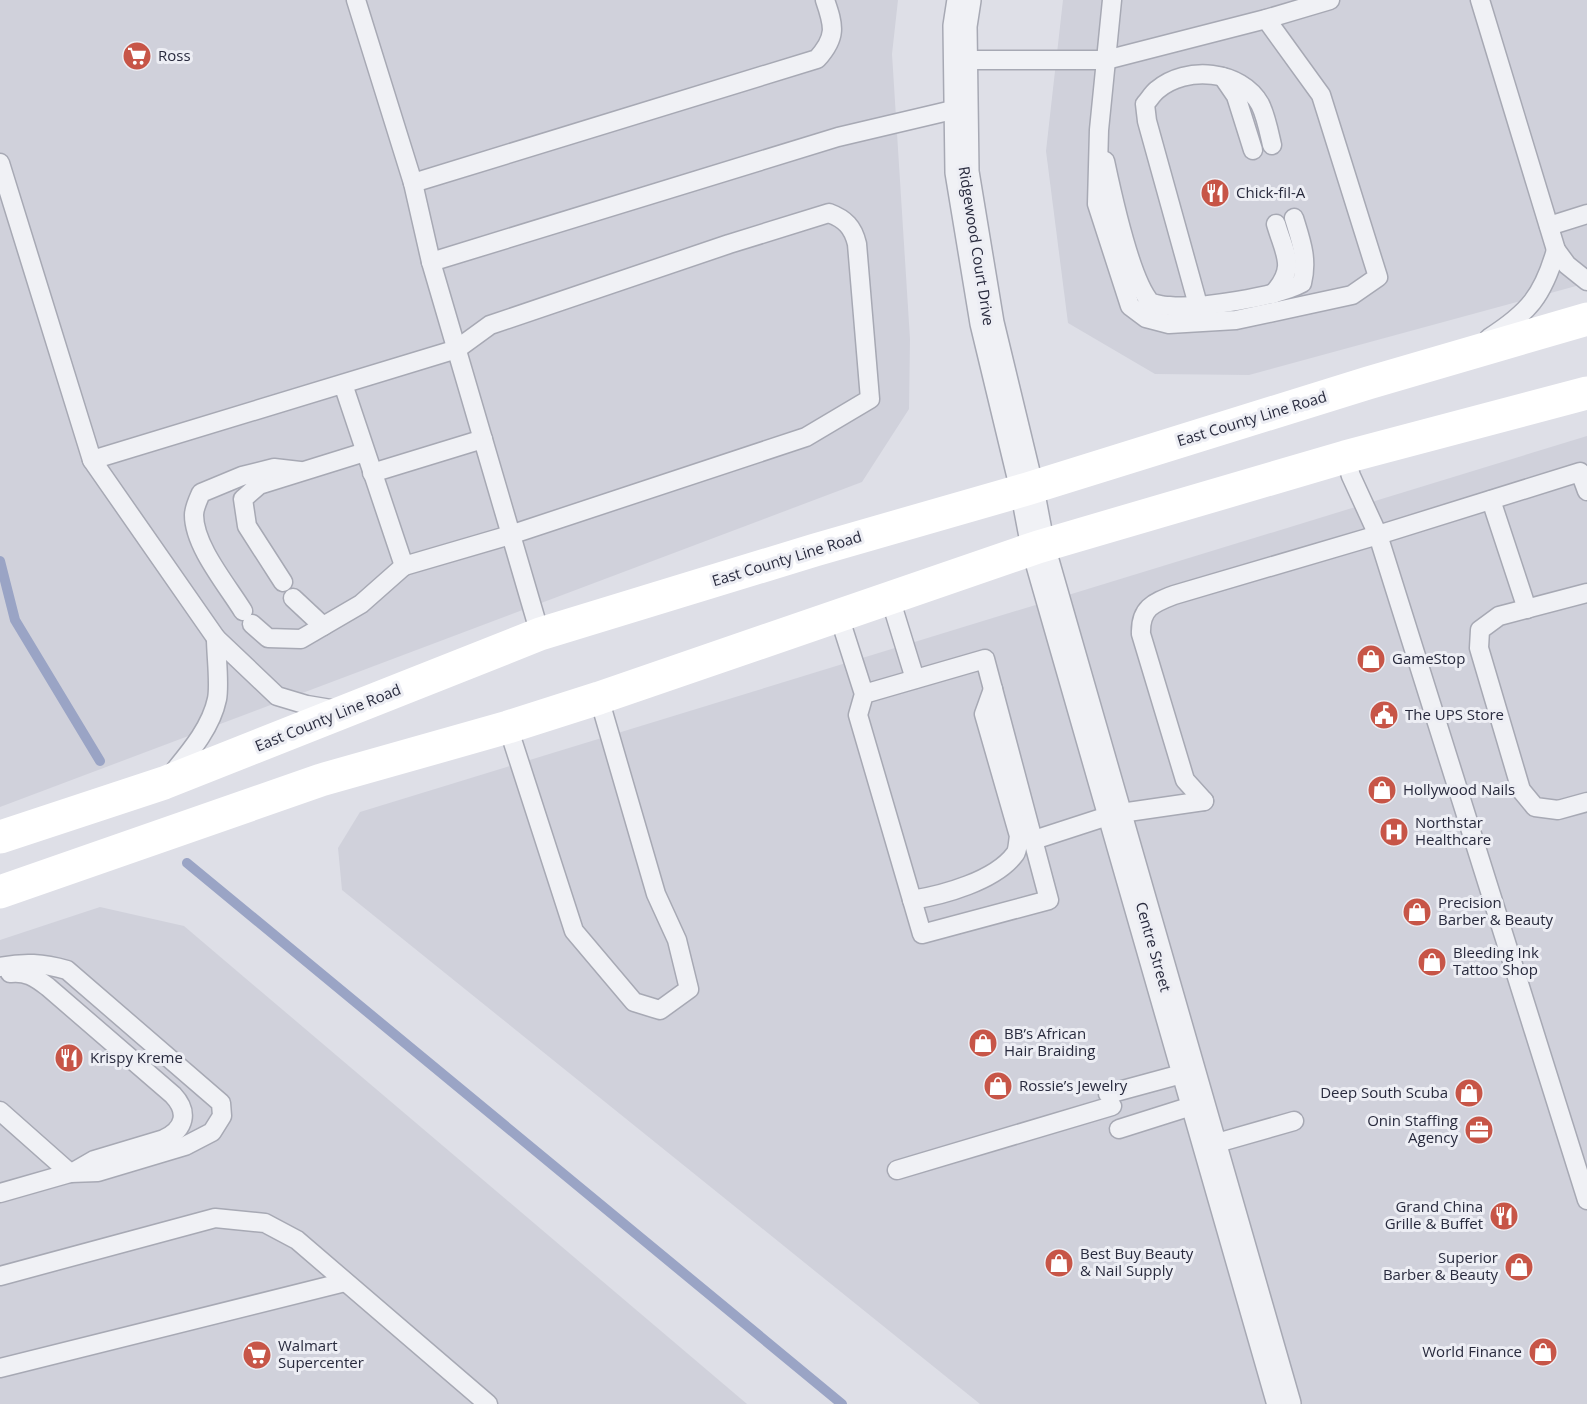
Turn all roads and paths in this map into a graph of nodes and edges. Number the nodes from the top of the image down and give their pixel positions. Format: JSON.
{"nodes":[{"id":1,"x":356,"y":0,"type":"edge"},
{"id":2,"x":825,"y":0,"type":"edge"},
{"id":3,"x":964,"y":0,"type":"edge"},
{"id":4,"x":1112,"y":0,"type":"edge"},
{"id":5,"x":1330,"y":0,"type":"edge"},
{"id":6,"x":1480,"y":0,"type":"edge"},
{"id":7,"x":1266,"y":19,"type":"junction"},
{"id":8,"x":961,"y":60,"type":"junction"},
{"id":9,"x":1106,"y":60,"type":"junction"},
{"id":10,"x":1222,"y":75,"type":"junction"},
{"id":11,"x":961,"y":108,"type":"junction"},
{"id":12,"x":1099,"y":130,"type":"junction"},
{"id":13,"x":1272,"y":145,"type":"dead end"},
{"id":14,"x":1253,"y":150,"type":"dead end"},
{"id":15,"x":0,"y":163,"type":"edge"},
{"id":16,"x":413,"y":183,"type":"junction"},
{"id":17,"x":1587,"y":214,"type":"edge"},
{"id":18,"x":1294,"y":218,"type":"dead end"},
{"id":19,"x":1276,"y":224,"type":"dead end"},
{"id":20,"x":1549,"y":226,"type":"junction"},
{"id":21,"x":1556,"y":250,"type":"junction"},
{"id":22,"x":431,"y":262,"type":"junction"},
{"id":23,"x":1587,"y":281,"type":"edge"},
{"id":24,"x":1273,"y":294,"type":"junction"},
{"id":25,"x":1198,"y":305,"type":"junction"},
{"id":26,"x":1587,"y":319,"type":"edge"},
{"id":27,"x":457,"y":349,"type":"junction"},
{"id":28,"x":1463,"y":355,"type":"junction"},
{"id":29,"x":343,"y":384,"type":"junction"},
{"id":30,"x":1587,"y":393,"type":"edge"},
{"id":31,"x":483,"y":439,"type":"junction"},
{"id":32,"x":365,"y":452,"type":"junction"},
{"id":33,"x":1345,"y":457,"type":"junction"},
{"id":34,"x":92,"y":460,"type":"junction"},
{"id":35,"x":300,"y":471,"type":"junction"},
{"id":36,"x":372,"y":473,"type":"junction"},
{"id":37,"x":1027,"y":489,"type":"junction"},
{"id":38,"x":1587,"y":491,"type":"edge"},
{"id":39,"x":1491,"y":500,"type":"junction"},
{"id":40,"x":510,"y":535,"type":"junction"},
{"id":41,"x":1378,"y":535,"type":"junction"},
{"id":42,"x":1038,"y":548,"type":"junction"},
{"id":43,"x":404,"y":566,"type":"junction"},
{"id":44,"x":282,"y":582,"type":"dead end"},
{"id":45,"x":1587,"y":593,"type":"edge"},
{"id":46,"x":293,"y":598,"type":"dead end"},
{"id":47,"x":890,"y":598,"type":"junction"},
{"id":48,"x":1527,"y":609,"type":"junction"},
{"id":49,"x":839,"y":616,"type":"junction"},
{"id":50,"x":323,"y":626,"type":"junction"},
{"id":51,"x":540,"y":634,"type":"junction"},
{"id":52,"x":216,"y":638,"type":"junction"},
{"id":53,"x":915,"y":679,"type":"junction"},
{"id":54,"x":993,"y":689,"type":"junction"},
{"id":55,"x":864,"y":694,"type":"junction"},
{"id":56,"x":599,"y":698,"type":"junction"},
{"id":57,"x":344,"y":711,"type":"junction"},
{"id":58,"x":508,"y":727,"type":"junction"},
{"id":59,"x":164,"y":783,"type":"junction"},
{"id":60,"x":1587,"y":802,"type":"edge"},
{"id":61,"x":1114,"y":814,"type":"junction"},
{"id":62,"x":0,"y":837,"type":"edge"},
{"id":63,"x":1034,"y":840,"type":"junction"},
{"id":64,"x":0,"y":892,"type":"edge"},
{"id":65,"x":912,"y":900,"type":"junction"},
{"id":66,"x":0,"y":967,"type":"edge"},
{"id":67,"x":0,"y":974,"type":"edge"},
{"id":68,"x":1189,"y":1072,"type":"junction"},
{"id":69,"x":1198,"y":1104,"type":"junction"},
{"id":70,"x":0,"y":1111,"type":"edge"},
{"id":71,"x":1294,"y":1121,"type":"dead end"},
{"id":72,"x":1119,"y":1128,"type":"dead end"},
{"id":73,"x":1210,"y":1145,"type":"junction"},
{"id":74,"x":897,"y":1170,"type":"dead end"},
{"id":75,"x":70,"y":1173,"type":"junction"},
{"id":76,"x":0,"y":1193,"type":"edge"},
{"id":77,"x":1587,"y":1200,"type":"edge"},
{"id":78,"x":0,"y":1276,"type":"edge"},
{"id":79,"x":345,"y":1282,"type":"junction"},
{"id":80,"x":0,"y":1368,"type":"edge"},
{"id":81,"x":488,"y":1404,"type":"edge"},
{"id":82,"x":1284,"y":1404,"type":"edge"}],
"edges":[{"from":1,"to":16,"type":"lane"},
{"from":2,"to":16,"type":"lane"},
{"from":3,"to":8,"type":"street","name":"Ridgewood Court Drive"},
{"from":4,"to":9,"type":"lane"},
{"from":5,"to":7,"type":"lane"},
{"from":6,"to":20,"type":"lane"},
{"from":7,"to":9,"type":"lane"},
{"from":7,"to":12,"type":"lane"},
{"from":8,"to":9,"type":"lane"},
{"from":8,"to":11,"type":"street","name":"Ridgewood Court Drive"},
{"from":9,"to":12,"type":"lane"},
{"from":10,"to":13,"type":"lane"},
{"from":10,"to":14,"type":"lane"},
{"from":10,"to":25,"type":"lane"},
{"from":11,"to":22,"type":"lane"},
{"from":11,"to":37,"type":"street","name":"Ridgewood Court Drive"},
{"from":12,"to":25,"type":"lane"},
{"from":15,"to":34,"type":"lane"},
{"from":16,"to":22,"type":"lane"},
{"from":17,"to":20,"type":"lane"},
{"from":18,"to":24,"type":"lane"},
{"from":19,"to":24,"type":"lane"},
{"from":20,"to":21,"type":"lane"},
{"from":21,"to":23,"type":"lane"},
{"from":21,"to":28,"type":"lane"},
{"from":22,"to":27,"type":"lane"},
{"from":24,"to":25,"type":"lane"},
{"from":26,"to":28,"type":"main road","name":"East County Line Road"},
{"from":27,"to":29,"type":"lane"},
{"from":27,"to":31,"type":"lane"},
{"from":27,"to":40,"type":"lane"},
{"from":28,"to":37,"type":"main road","name":"East County Line Road"},
{"from":29,"to":32,"type":"lane"},
{"from":29,"to":34,"type":"lane"},
{"from":30,"to":33,"type":"main road"},
{"from":31,"to":36,"type":"lane"},
{"from":31,"to":40,"type":"lane"},
{"from":32,"to":35,"type":"lane"},
{"from":32,"to":36,"type":"lane"},
{"from":33,"to":41,"type":"lane"},
{"from":33,"to":42,"type":"main road"},
{"from":34,"to":52,"type":"lane"},
{"from":35,"to":44,"type":"lane"},
{"from":35,"to":50,"type":"lane"},
{"from":36,"to":43,"type":"lane"},
{"from":37,"to":42,"type":"street","name":"Centre Street"},
{"from":37,"to":51,"type":"main road","name":"East County Line Road"},
{"from":38,"to":39,"type":"lane"},
{"from":39,"to":41,"type":"lane"},
{"from":39,"to":48,"type":"lane"},
{"from":40,"to":43,"type":"lane"},
{"from":40,"to":51,"type":"lane"},
{"from":41,"to":61,"type":"lane"},
{"from":41,"to":77,"type":"lane"},
{"from":42,"to":47,"type":"main road"},
{"from":42,"to":61,"type":"street","name":"Centre Street"},
{"from":43,"to":50,"type":"lane"},
{"from":45,"to":48,"type":"lane"},
{"from":46,"to":50,"type":"lane"},
{"from":47,"to":49,"type":"main road"},
{"from":47,"to":53,"type":"lane"},
{"from":48,"to":60,"type":"lane"},
{"from":49,"to":55,"type":"lane"},
{"from":49,"to":56,"type":"main road"},
{"from":51,"to":57,"type":"main road","name":"East County Line Road"},
{"from":52,"to":57,"type":"lane"},
{"from":52,"to":59,"type":"lane"},
{"from":53,"to":54,"type":"lane"},
{"from":53,"to":55,"type":"lane"},
{"from":54,"to":63,"type":"lane"},
{"from":54,"to":65,"type":"lane"},
{"from":55,"to":65,"type":"lane"},
{"from":56,"to":58,"type":"main road"},
{"from":56,"to":58,"type":"lane"},
{"from":57,"to":59,"type":"main road","name":"East County Line Road"},
{"from":58,"to":64,"type":"main road"},
{"from":59,"to":62,"type":"main road","name":"East County Line Road"},
{"from":61,"to":63,"type":"lane"},
{"from":61,"to":68,"type":"street","name":"Centre Street"},
{"from":63,"to":65,"type":"lane"},
{"from":66,"to":75,"type":"lane"},
{"from":67,"to":75,"type":"lane"},
{"from":68,"to":69,"type":"street","name":"Centre Street"},
{"from":68,"to":74,"type":"lane"},
{"from":69,"to":72,"type":"lane"},
{"from":69,"to":73,"type":"street","name":"Centre Street"},
{"from":70,"to":75,"type":"lane"},
{"from":71,"to":73,"type":"lane"},
{"from":73,"to":82,"type":"street","name":"Centre Street"},
{"from":75,"to":76,"type":"lane"},
{"from":78,"to":79,"type":"lane"},
{"from":79,"to":80,"type":"lane"},
{"from":79,"to":81,"type":"lane"}]}
